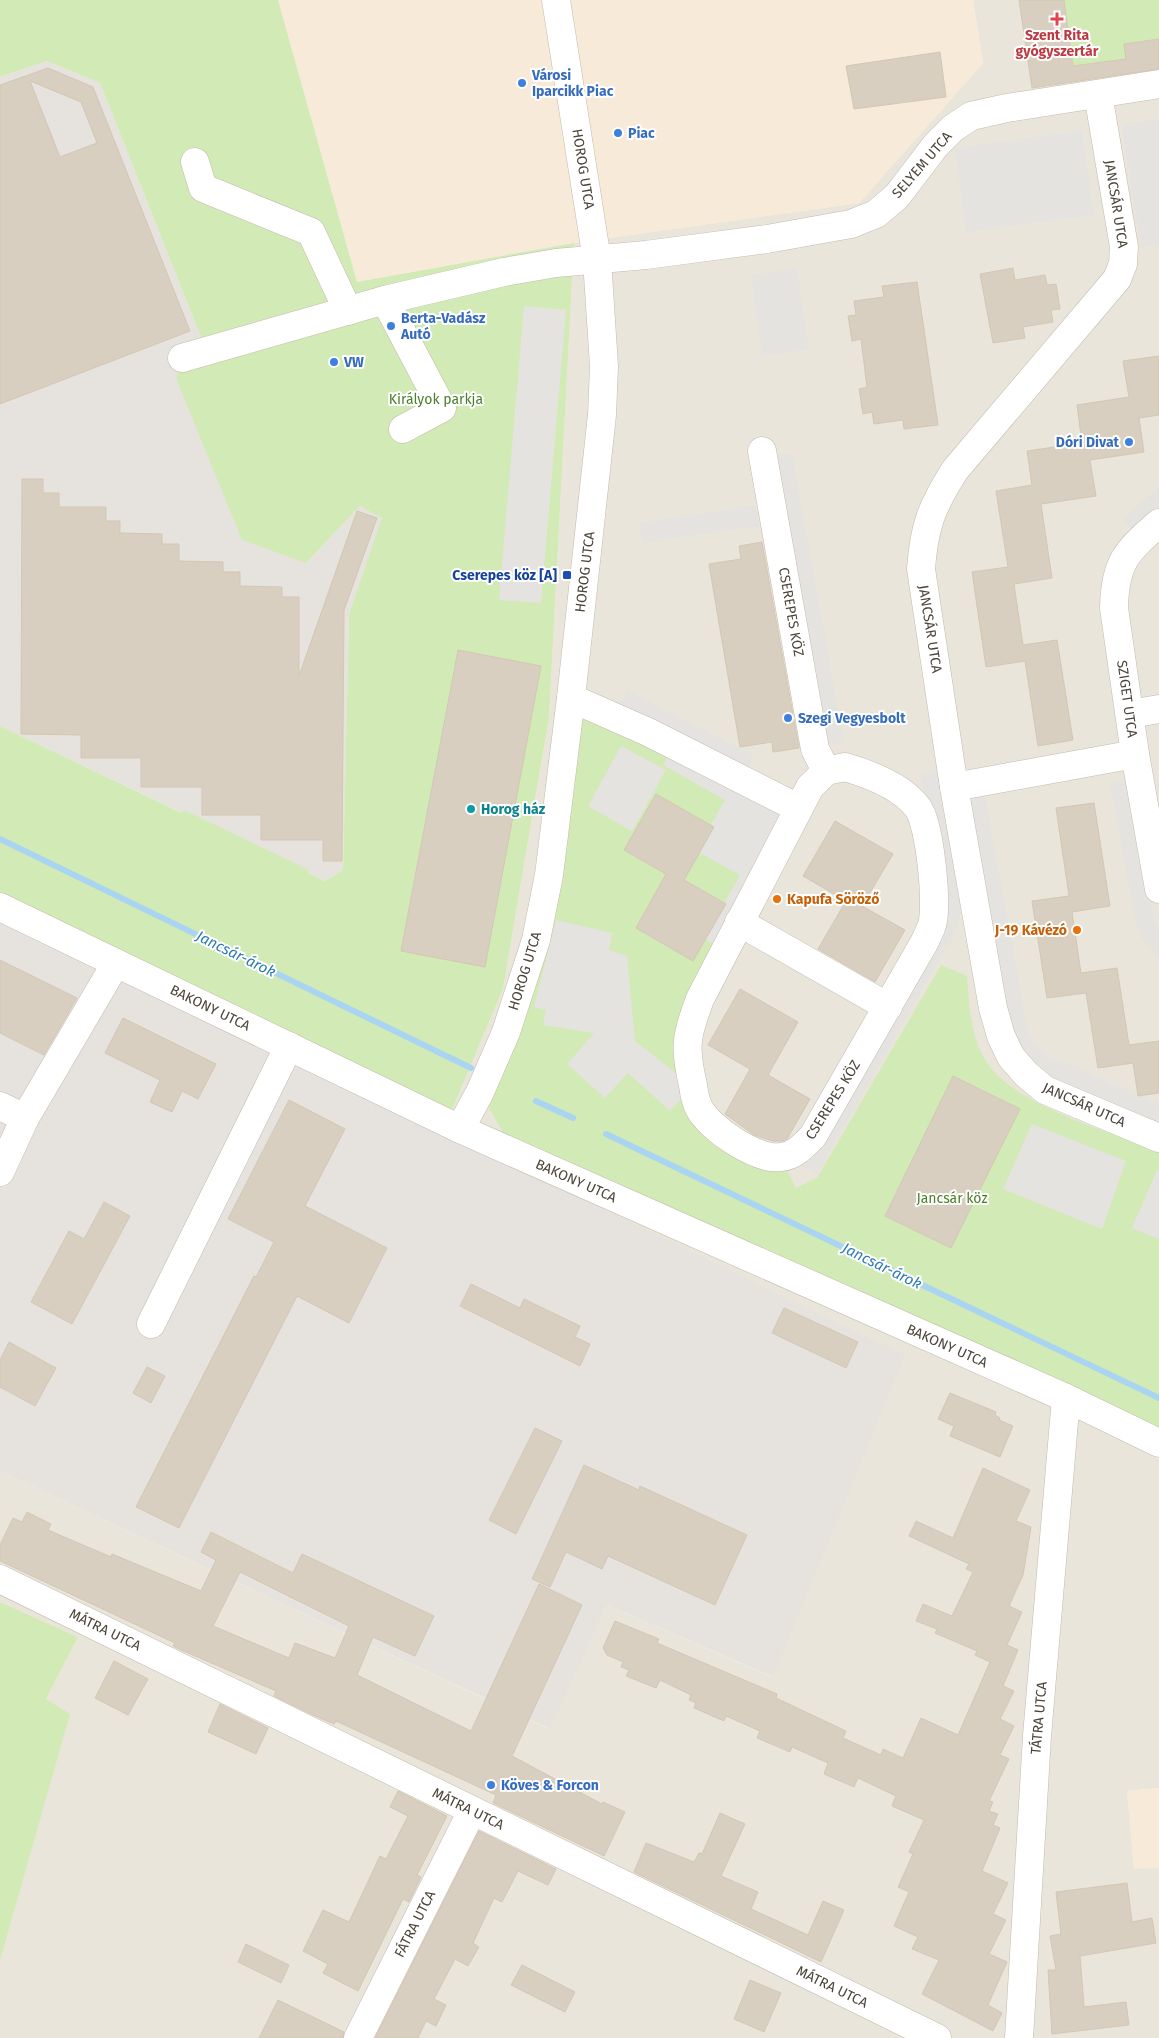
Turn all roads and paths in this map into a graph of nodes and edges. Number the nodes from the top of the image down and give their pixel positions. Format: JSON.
{"nodes":[{"id":1,"x":556,"y":0,"type":"edge"},
{"id":2,"x":1159,"y":84,"type":"edge"},
{"id":3,"x":1098,"y":94,"type":"junction"},
{"id":4,"x":195,"y":162,"type":"dead end"},
{"id":5,"x":597,"y":260,"type":"junction"},
{"id":6,"x":385,"y":300,"type":"junction"},
{"id":7,"x":348,"y":311,"type":"junction"},
{"id":8,"x":182,"y":358,"type":"dead end"},
{"id":9,"x":403,"y":429,"type":"dead end"},
{"id":10,"x":762,"y":451,"type":"dead end"},
{"id":11,"x":1159,"y":523,"type":"edge"},
{"id":12,"x":571,"y":698,"type":"junction"},
{"id":13,"x":1159,"y":709,"type":"edge"},
{"id":14,"x":1130,"y":714,"type":"junction"},
{"id":15,"x":1136,"y":754,"type":"junction"},
{"id":16,"x":826,"y":771,"type":"junction"},
{"id":17,"x":954,"y":787,"type":"junction"},
{"id":18,"x":798,"y":808,"type":"junction"},
{"id":19,"x":1159,"y":889,"type":"edge"},
{"id":20,"x":0,"y":907,"type":"edge"},
{"id":21,"x":739,"y":922,"type":"junction"},
{"id":22,"x":116,"y":963,"type":"junction"},
{"id":23,"x":888,"y":1007,"type":"junction"},
{"id":24,"x":289,"y":1046,"type":"junction"},
{"id":25,"x":0,"y":1106,"type":"edge"},
{"id":26,"x":26,"y":1118,"type":"junction"},
{"id":27,"x":460,"y":1129,"type":"junction"},
{"id":28,"x":1159,"y":1138,"type":"edge"},
{"id":29,"x":0,"y":1172,"type":"edge"},
{"id":30,"x":151,"y":1324,"type":"dead end"},
{"id":31,"x":1066,"y":1398,"type":"junction"},
{"id":32,"x":1159,"y":1443,"type":"edge"},
{"id":33,"x":0,"y":1579,"type":"edge"},
{"id":34,"x":472,"y":1811,"type":"junction"},
{"id":35,"x":358,"y":2038,"type":"edge"},
{"id":36,"x":937,"y":2038,"type":"edge"},
{"id":37,"x":1019,"y":2038,"type":"edge"}],
"edges":[{"from":1,"to":5,"type":"street","name":"HOROG UTCA"},
{"from":2,"to":3,"type":"street","name":"SELYEM UTCA"},
{"from":3,"to":5,"type":"street","name":"SELYEM UTCA"},
{"from":3,"to":17,"type":"street","name":"JANCSÁR UTCA"},
{"from":4,"to":7,"type":"street"},
{"from":5,"to":6,"type":"street","name":"SELYEM UTCA"},
{"from":5,"to":12,"type":"street","name":"HOROG UTCA"},
{"from":6,"to":7,"type":"street","name":"SELYEM UTCA"},
{"from":6,"to":9,"type":"street"},
{"from":7,"to":8,"type":"street","name":"SELYEM UTCA"},
{"from":10,"to":16,"type":"street","name":"CSEREPES KÖZ"},
{"from":11,"to":14,"type":"street","name":"SZIGET UTCA"},
{"from":12,"to":18,"type":"street"},
{"from":12,"to":27,"type":"street","name":"HOROG UTCA"},
{"from":13,"to":14,"type":"street"},
{"from":14,"to":15,"type":"street","name":"SZIGET UTCA"},
{"from":15,"to":17,"type":"street"},
{"from":15,"to":19,"type":"street","name":"SZIGET UTCA"},
{"from":16,"to":18,"type":"street","name":"CSEREPES KÖZ"},
{"from":16,"to":23,"type":"street","name":"CSEREPES KÖZ"},
{"from":17,"to":28,"type":"street","name":"JANCSÁR UTCA"},
{"from":18,"to":21,"type":"street","name":"CSEREPES KÖZ"},
{"from":20,"to":22,"type":"street","name":"BAKONY UTCA"},
{"from":21,"to":23,"type":"street"},
{"from":21,"to":23,"type":"street","name":"CSEREPES KÖZ"},
{"from":22,"to":24,"type":"street","name":"BAKONY UTCA"},
{"from":22,"to":26,"type":"street"},
{"from":24,"to":27,"type":"street","name":"BAKONY UTCA"},
{"from":24,"to":30,"type":"street"},
{"from":25,"to":26,"type":"street"},
{"from":26,"to":29,"type":"street"},
{"from":27,"to":31,"type":"street","name":"BAKONY UTCA"},
{"from":31,"to":32,"type":"street","name":"BAKONY UTCA"},
{"from":31,"to":37,"type":"street","name":"TÁTRA UTCA"},
{"from":33,"to":34,"type":"street","name":"MÁTRA UTCA"},
{"from":34,"to":35,"type":"street","name":"FÁTRA UTCA"},
{"from":34,"to":36,"type":"street","name":"MÁTRA UTCA"}]}
